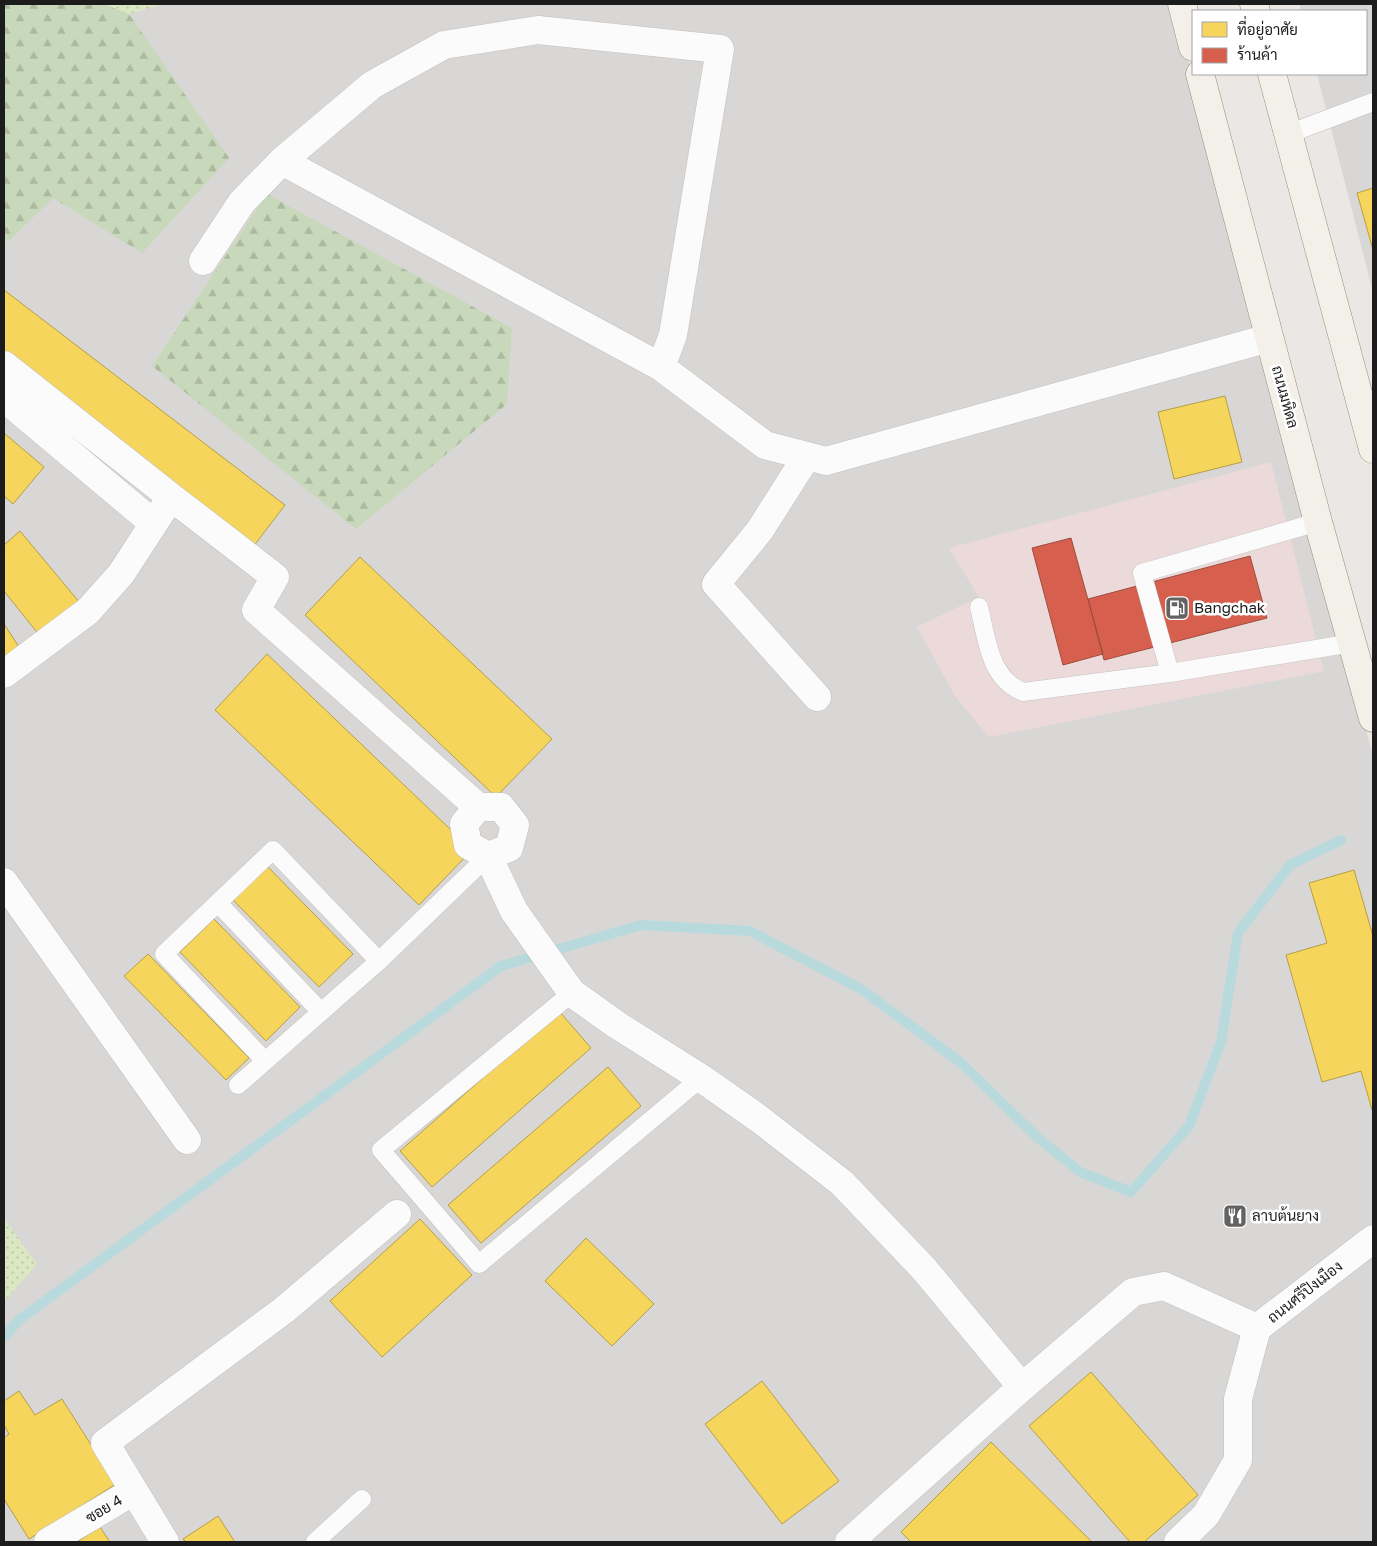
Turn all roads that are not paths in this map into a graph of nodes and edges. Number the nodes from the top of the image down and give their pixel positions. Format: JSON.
{"nodes":[{"id":1,"x":1182,"y":4,"type":"edge"},
{"id":2,"x":1192,"y":43,"type":"edge"},
{"id":3,"x":1200,"y":75,"type":"edge"},
{"id":4,"x":1272,"y":75,"type":"edge"},
{"id":5,"x":1373,"y":102,"type":"edge"},
{"id":6,"x":1288,"y":134,"type":"junction"},
{"id":7,"x":282,"y":161,"type":"junction"},
{"id":8,"x":203,"y":260,"type":"dead end"},
{"id":9,"x":1269,"y":338,"type":"junction"},
{"id":10,"x":4,"y":365,"type":"edge"},
{"id":11,"x":661,"y":367,"type":"junction"},
{"id":12,"x":4,"y":398,"type":"edge"},
{"id":13,"x":1373,"y":449,"type":"edge"},
{"id":14,"x":806,"y":456,"type":"junction"},
{"id":15,"x":171,"y":497,"type":"junction"},
{"id":16,"x":1318,"y":522,"type":"junction"},
{"id":17,"x":153,"y":523,"type":"junction"},
{"id":18,"x":979,"y":606,"type":"dead end"},
{"id":19,"x":1352,"y":643,"type":"junction"},
{"id":20,"x":1170,"y":673,"type":"junction"},
{"id":21,"x":4,"y":674,"type":"edge"},
{"id":22,"x":817,"y":697,"type":"dead end"},
{"id":23,"x":1373,"y":718,"type":"edge"},
{"id":24,"x":478,"y":807,"type":"junction"},
{"id":25,"x":488,"y":856,"type":"junction"},
{"id":26,"x":4,"y":882,"type":"edge"},
{"id":27,"x":218,"y":903,"type":"junction"},
{"id":28,"x":379,"y":961,"type":"junction"},
{"id":29,"x":566,"y":985,"type":"junction"},
{"id":30,"x":321,"y":1012,"type":"junction"},
{"id":31,"x":265,"y":1061,"type":"junction"},
{"id":32,"x":701,"y":1078,"type":"junction"},
{"id":33,"x":238,"y":1085,"type":"dead end"},
{"id":34,"x":187,"y":1140,"type":"dead end"},
{"id":35,"x":397,"y":1214,"type":"dead end"},
{"id":36,"x":1373,"y":1239,"type":"edge"},
{"id":37,"x":1257,"y":1328,"type":"junction"},
{"id":38,"x":1022,"y":1387,"type":"junction"},
{"id":39,"x":134,"y":1491,"type":"junction"},
{"id":40,"x":362,"y":1500,"type":"dead end"},
{"id":41,"x":48,"y":1542,"type":"edge"},
{"id":42,"x":165,"y":1542,"type":"edge"},
{"id":43,"x":315,"y":1542,"type":"edge"},
{"id":44,"x":849,"y":1542,"type":"edge"},
{"id":45,"x":1178,"y":1542,"type":"edge"}],
"edges":[{"from":1,"to":2,"type":"main road"},
{"from":3,"to":9,"type":"main road","name":"ถนนมหิดล"},
{"from":4,"to":6,"type":"main road"},
{"from":5,"to":6,"type":"lane"},
{"from":6,"to":13,"type":"main road"},
{"from":7,"to":8,"type":"street"},
{"from":7,"to":11,"type":"street"},
{"from":7,"to":11,"type":"street"},
{"from":9,"to":14,"type":"street"},
{"from":9,"to":16,"type":"main road","name":"ถนนมหิดล"},
{"from":10,"to":15,"type":"street"},
{"from":11,"to":14,"type":"street"},
{"from":12,"to":17,"type":"street"},
{"from":14,"to":22,"type":"street"},
{"from":15,"to":17,"type":"street"},
{"from":15,"to":24,"type":"street"},
{"from":16,"to":19,"type":"main road","name":"ถนนมหิดล"},
{"from":16,"to":20,"type":"lane"},
{"from":17,"to":21,"type":"street"},
{"from":18,"to":20,"type":"lane"},
{"from":19,"to":20,"type":"lane"},
{"from":19,"to":23,"type":"main road","name":"ถนนมหิดล"},
{"from":24,"to":25,"type":"street"},
{"from":24,"to":25,"type":"street"},
{"from":25,"to":28,"type":"lane"},
{"from":25,"to":29,"type":"street"},
{"from":26,"to":34,"type":"street"},
{"from":27,"to":28,"type":"lane"},
{"from":27,"to":30,"type":"lane"},
{"from":27,"to":31,"type":"lane"},
{"from":28,"to":30,"type":"lane"},
{"from":29,"to":32,"type":"street"},
{"from":29,"to":32,"type":"lane"},
{"from":30,"to":31,"type":"lane"},
{"from":31,"to":33,"type":"lane"},
{"from":32,"to":38,"type":"street"},
{"from":35,"to":39,"type":"street"},
{"from":36,"to":37,"type":"street","name":"ถนนศรีปิงเมือง"},
{"from":37,"to":38,"type":"street"},
{"from":37,"to":45,"type":"street","name":"ถนนศรีปิงเมือง"},
{"from":38,"to":44,"type":"street"},
{"from":39,"to":41,"type":"street","name":"ซอย 4"},
{"from":39,"to":42,"type":"street"},
{"from":40,"to":43,"type":"lane"}]}
